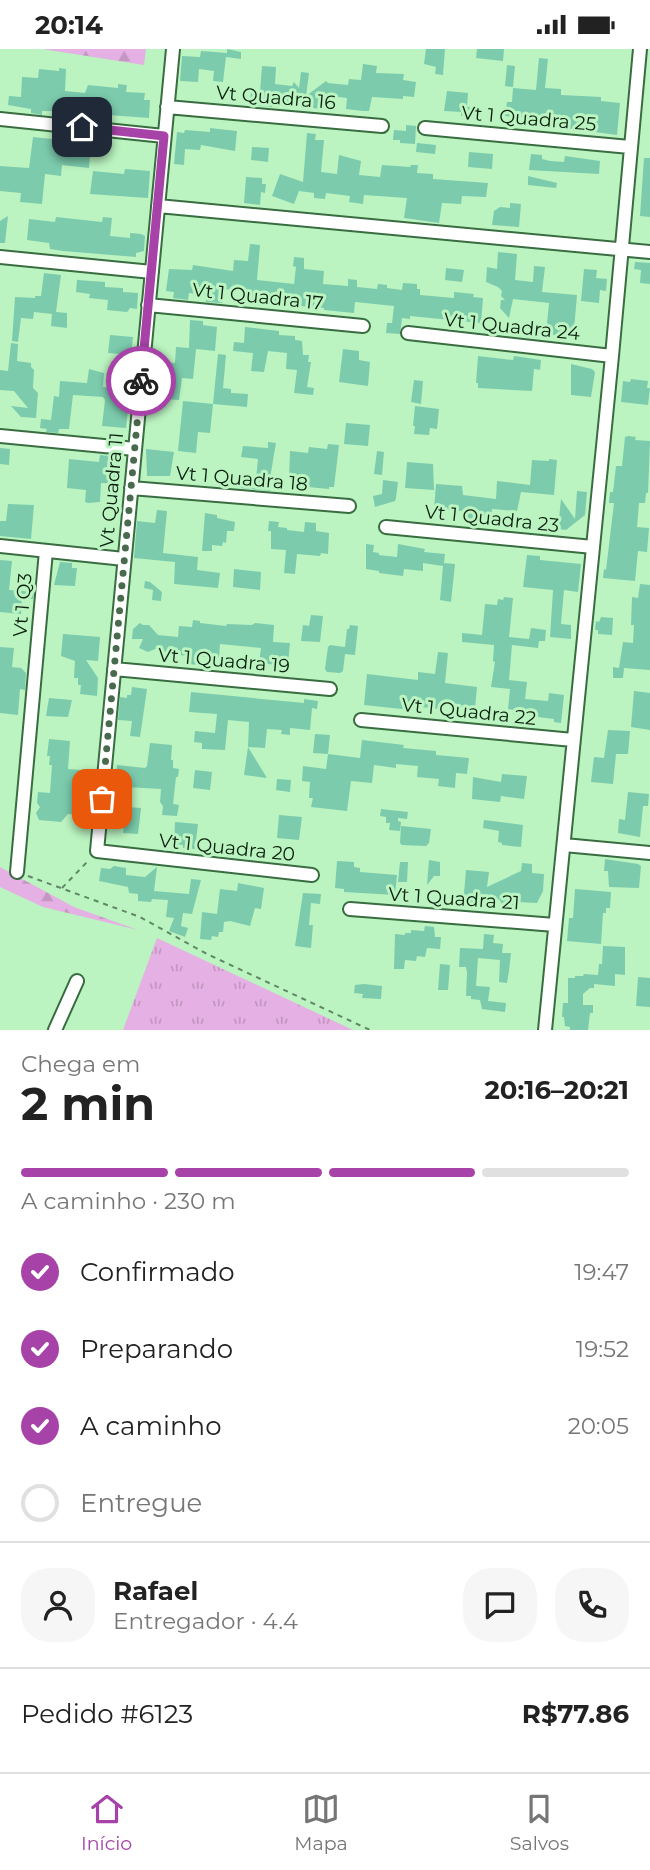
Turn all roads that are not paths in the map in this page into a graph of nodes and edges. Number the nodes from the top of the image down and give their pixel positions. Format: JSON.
{"nodes":[{"id":1,"x":173,"y":49,"type":"edge"},
{"id":2,"x":640,"y":49,"type":"edge"},
{"id":3,"x":167,"y":107,"type":"junction"},
{"id":4,"x":0,"y":119,"type":"edge"},
{"id":5,"x":382,"y":126,"type":"dead end"},
{"id":6,"x":425,"y":128,"type":"dead end"},
{"id":7,"x":164,"y":136,"type":"junction"},
{"id":8,"x":629,"y":147,"type":"junction"},
{"id":9,"x":158,"y":206,"type":"junction"},
{"id":10,"x":621,"y":249,"type":"junction"},
{"id":11,"x":650,"y":252,"type":"edge"},
{"id":12,"x":0,"y":257,"type":"edge"},
{"id":13,"x":152,"y":272,"type":"junction"},
{"id":14,"x":148,"y":305,"type":"junction"},
{"id":15,"x":363,"y":326,"type":"dead end"},
{"id":16,"x":408,"y":333,"type":"dead end"},
{"id":17,"x":612,"y":356,"type":"junction"},
{"id":18,"x":0,"y":436,"type":"edge"},
{"id":19,"x":135,"y":449,"type":"junction"},
{"id":20,"x":131,"y":488,"type":"junction"},
{"id":21,"x":349,"y":506,"type":"dead end"},
{"id":22,"x":386,"y":527,"type":"dead end"},
{"id":23,"x":0,"y":546,"type":"edge"},
{"id":24,"x":593,"y":547,"type":"junction"},
{"id":25,"x":46,"y":551,"type":"junction"},
{"id":26,"x":124,"y":559,"type":"junction"},
{"id":27,"x":114,"y":669,"type":"junction"},
{"id":28,"x":330,"y":689,"type":"dead end"},
{"id":29,"x":361,"y":720,"type":"dead end"},
{"id":30,"x":573,"y":740,"type":"junction"},
{"id":31,"x":564,"y":845,"type":"junction"},
{"id":32,"x":97,"y":851,"type":"joint"},
{"id":33,"x":650,"y":853,"type":"edge"},
{"id":34,"x":17,"y":871,"type":"road end"},
{"id":35,"x":312,"y":876,"type":"dead end"},
{"id":36,"x":350,"y":909,"type":"dead end"},
{"id":37,"x":555,"y":925,"type":"junction"},
{"id":38,"x":77,"y":981,"type":"dead end"},
{"id":39,"x":55,"y":1030,"type":"edge"},
{"id":40,"x":545,"y":1030,"type":"edge"}],
"edges":[{"from":1,"to":3,"type":"street","name":"Vt Quadra 11"},
{"from":2,"to":8,"type":"street"},
{"from":3,"to":5,"type":"street","name":"Vt Quadra 16"},
{"from":3,"to":7,"type":"street","name":"Vt Quadra 11"},
{"from":4,"to":7,"type":"street"},
{"from":6,"to":8,"type":"street","name":"Vt 1 Quadra 25"},
{"from":7,"to":9,"type":"street","name":"Vt Quadra 11"},
{"from":8,"to":10,"type":"street"},
{"from":9,"to":10,"type":"street"},
{"from":9,"to":13,"type":"street","name":"Vt Quadra 11"},
{"from":10,"to":11,"type":"street"},
{"from":10,"to":17,"type":"street"},
{"from":12,"to":13,"type":"street"},
{"from":13,"to":14,"type":"street","name":"Vt Quadra 11"},
{"from":14,"to":15,"type":"street","name":"Vt 1 Quadra 17"},
{"from":14,"to":19,"type":"street","name":"Vt Quadra 11"},
{"from":16,"to":17,"type":"street","name":"Vt 1 Quadra 24"},
{"from":17,"to":24,"type":"street"},
{"from":18,"to":19,"type":"street"},
{"from":19,"to":20,"type":"street","name":"Vt Quadra 11"},
{"from":20,"to":21,"type":"street","name":"Vt 1 Quadra 18"},
{"from":20,"to":26,"type":"street","name":"Vt Quadra 11"},
{"from":22,"to":24,"type":"street","name":"Vt 1 Quadra 23"},
{"from":23,"to":25,"type":"street"},
{"from":24,"to":30,"type":"street"},
{"from":25,"to":26,"type":"street"},
{"from":25,"to":34,"type":"street","name":"Vt 1 Q3"},
{"from":26,"to":27,"type":"street","name":"Vt Quadra 11"},
{"from":27,"to":28,"type":"street","name":"Vt 1 Quadra 19"},
{"from":27,"to":32,"type":"street","name":"Vt Quadra 11"},
{"from":29,"to":30,"type":"street","name":"Vt 1 Quadra 22"},
{"from":30,"to":31,"type":"street"},
{"from":31,"to":33,"type":"street"},
{"from":31,"to":37,"type":"street"},
{"from":32,"to":35,"type":"street","name":"Vt 1 Quadra 20"},
{"from":36,"to":37,"type":"street","name":"Vt 1 Quadra 21"},
{"from":37,"to":40,"type":"street"},
{"from":38,"to":39,"type":"street"}]}
